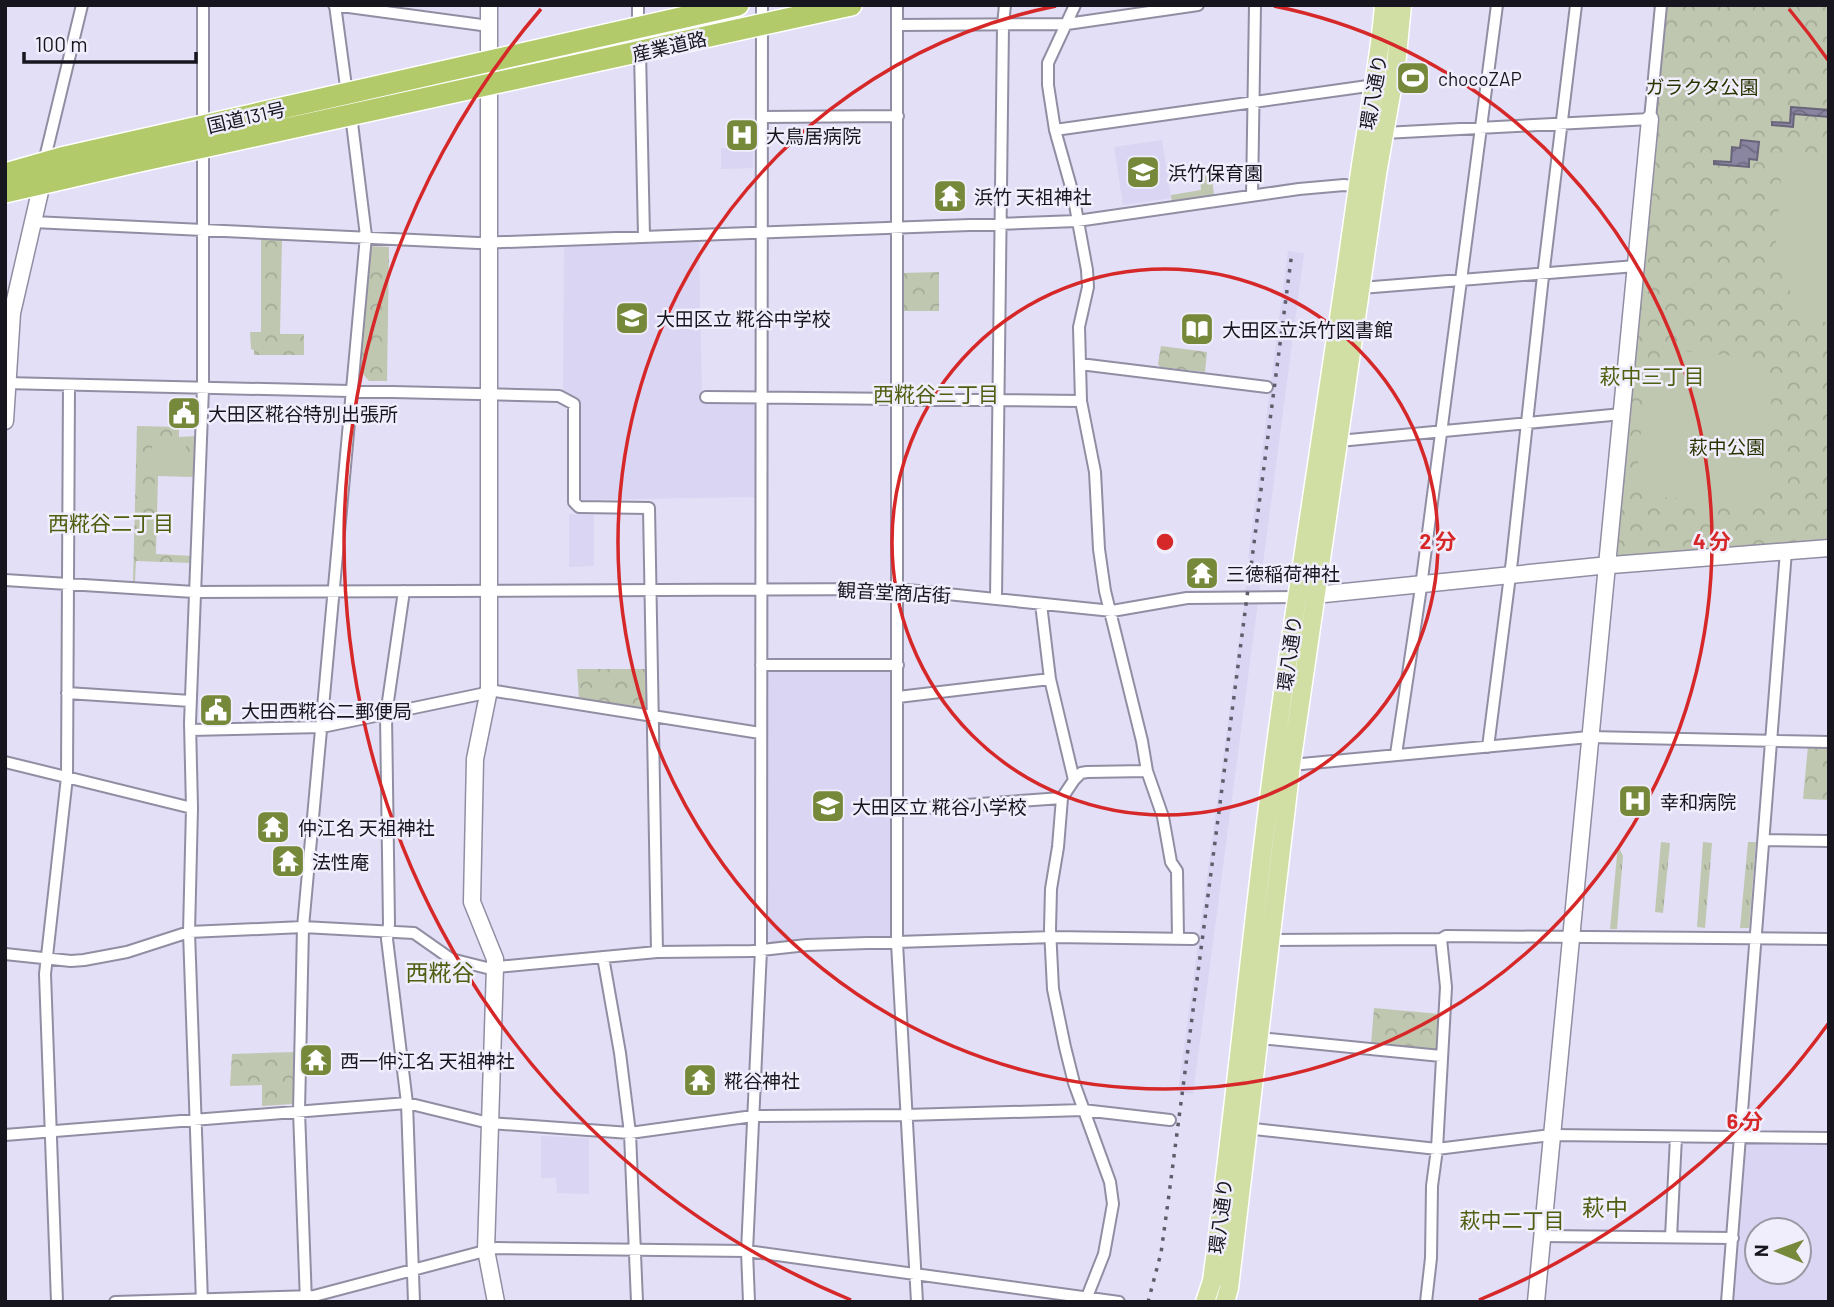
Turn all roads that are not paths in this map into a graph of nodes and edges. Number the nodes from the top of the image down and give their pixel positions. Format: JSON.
{"nodes":[{"id":1,"x":82,"y":5,"type":"edge"},
{"id":2,"x":204,"y":5,"type":"edge"},
{"id":3,"x":335,"y":5,"type":"edge"},
{"id":4,"x":489,"y":5,"type":"edge"},
{"id":5,"x":638,"y":5,"type":"edge"},
{"id":6,"x":738,"y":5,"type":"edge"},
{"id":7,"x":851,"y":5,"type":"edge"},
{"id":8,"x":897,"y":5,"type":"edge"},
{"id":9,"x":1005,"y":5,"type":"edge"},
{"id":10,"x":1075,"y":5,"type":"edge"},
{"id":11,"x":1198,"y":5,"type":"edge"},
{"id":12,"x":1255,"y":5,"type":"edge"},
{"id":13,"x":1384,"y":5,"type":"edge"},
{"id":14,"x":1402,"y":5,"type":"edge"},
{"id":15,"x":1497,"y":5,"type":"edge"},
{"id":16,"x":1576,"y":5,"type":"edge"},
{"id":17,"x":1661,"y":5,"type":"edge"},
{"id":18,"x":762,"y":15,"type":"edge"},
{"id":19,"x":1067,"y":24,"type":"junction"},
{"id":20,"x":898,"y":25,"type":"junction"},
{"id":21,"x":1003,"y":25,"type":"junction"},
{"id":22,"x":489,"y":26,"type":"junction"},
{"id":23,"x":638,"y":28,"type":"junction"},
{"id":24,"x":640,"y":52,"type":"junction"},
{"id":25,"x":488,"y":62,"type":"junction"},
{"id":26,"x":1375,"y":85,"type":"junction"},
{"id":27,"x":488,"y":86,"type":"junction"},
{"id":28,"x":347,"y":94,"type":"junction"},
{"id":29,"x":1254,"y":102,"type":"junction"},
{"id":30,"x":351,"y":115,"type":"junction"},
{"id":31,"x":898,"y":116,"type":"junction"},
{"id":32,"x":763,"y":117,"type":"junction"},
{"id":33,"x":1650,"y":119,"type":"junction"},
{"id":34,"x":1563,"y":124,"type":"junction"},
{"id":35,"x":1482,"y":129,"type":"junction"},
{"id":36,"x":1055,"y":130,"type":"junction"},
{"id":37,"x":1384,"y":133,"type":"junction"},
{"id":38,"x":203,"y":138,"type":"junction"},
{"id":39,"x":43,"y":173,"type":"junction"},
{"id":40,"x":5,"y":174,"type":"edge"},
{"id":41,"x":1366,"y":188,"type":"junction"},
{"id":42,"x":5,"y":192,"type":"edge"},
{"id":43,"x":1251,"y":195,"type":"junction"},
{"id":44,"x":1077,"y":221,"type":"junction"},
{"id":45,"x":33,"y":222,"type":"junction"},
{"id":46,"x":1002,"y":223,"type":"junction"},
{"id":47,"x":898,"y":228,"type":"junction"},
{"id":48,"x":204,"y":229,"type":"junction"},
{"id":49,"x":763,"y":232,"type":"junction"},
{"id":50,"x":366,"y":236,"type":"junction"},
{"id":51,"x":644,"y":236,"type":"junction"},
{"id":52,"x":489,"y":242,"type":"junction"},
{"id":53,"x":1636,"y":266,"type":"junction"},
{"id":54,"x":1544,"y":273,"type":"junction"},
{"id":55,"x":1461,"y":280,"type":"junction"},
{"id":56,"x":1361,"y":288,"type":"junction"},
{"id":57,"x":1080,"y":364,"type":"junction"},
{"id":58,"x":6,"y":383,"type":"edge"},
{"id":59,"x":69,"y":384,"type":"junction"},
{"id":60,"x":203,"y":387,"type":"junction"},
{"id":61,"x":1267,"y":387,"type":"dead end"},
{"id":62,"x":351,"y":392,"type":"junction"},
{"id":63,"x":490,"y":394,"type":"junction"},
{"id":64,"x":706,"y":397,"type":"dead end"},
{"id":65,"x":763,"y":398,"type":"junction"},
{"id":66,"x":897,"y":399,"type":"junction"},
{"id":67,"x":999,"y":400,"type":"junction"},
{"id":68,"x":1081,"y":401,"type":"junction"},
{"id":69,"x":1622,"y":414,"type":"junction"},
{"id":70,"x":5,"y":422,"type":"edge"},
{"id":71,"x":1529,"y":422,"type":"junction"},
{"id":72,"x":1441,"y":431,"type":"junction"},
{"id":73,"x":1339,"y":441,"type":"junction"},
{"id":74,"x":1829,"y":548,"type":"edge"},
{"id":75,"x":1786,"y":551,"type":"junction"},
{"id":76,"x":1608,"y":565,"type":"junction"},
{"id":77,"x":1510,"y":575,"type":"junction"},
{"id":78,"x":5,"y":580,"type":"edge"},
{"id":79,"x":68,"y":583,"type":"junction"},
{"id":80,"x":1421,"y":585,"type":"junction"},
{"id":81,"x":898,"y":589,"type":"junction"},
{"id":82,"x":761,"y":590,"type":"junction"},
{"id":83,"x":404,"y":591,"type":"junction"},
{"id":84,"x":489,"y":591,"type":"junction"},
{"id":85,"x":651,"y":591,"type":"junction"},
{"id":86,"x":194,"y":592,"type":"junction"},
{"id":87,"x":335,"y":592,"type":"junction"},
{"id":88,"x":1316,"y":596,"type":"junction"},
{"id":89,"x":1297,"y":597,"type":"junction"},
{"id":90,"x":996,"y":599,"type":"junction"},
{"id":91,"x":1041,"y":604,"type":"junction"},
{"id":92,"x":1112,"y":611,"type":"junction"},
{"id":93,"x":761,"y":665,"type":"junction"},
{"id":94,"x":898,"y":665,"type":"junction"},
{"id":95,"x":1050,"y":678,"type":"junction"},
{"id":96,"x":489,"y":690,"type":"junction"},
{"id":97,"x":67,"y":693,"type":"junction"},
{"id":98,"x":898,"y":696,"type":"junction"},
{"id":99,"x":191,"y":701,"type":"junction"},
{"id":100,"x":386,"y":715,"type":"junction"},
{"id":101,"x":652,"y":715,"type":"junction"},
{"id":102,"x":322,"y":727,"type":"junction"},
{"id":103,"x":190,"y":730,"type":"junction"},
{"id":104,"x":760,"y":733,"type":"junction"},
{"id":105,"x":1589,"y":737,"type":"junction"},
{"id":106,"x":1772,"y":741,"type":"junction"},
{"id":107,"x":1829,"y":742,"type":"edge"},
{"id":108,"x":1488,"y":747,"type":"junction"},
{"id":109,"x":1396,"y":754,"type":"junction"},
{"id":110,"x":5,"y":762,"type":"edge"},
{"id":111,"x":1291,"y":765,"type":"junction"},
{"id":112,"x":1147,"y":771,"type":"junction"},
{"id":113,"x":67,"y":777,"type":"junction"},
{"id":114,"x":1074,"y":780,"type":"junction"},
{"id":115,"x":1062,"y":798,"type":"junction"},
{"id":116,"x":192,"y":808,"type":"junction"},
{"id":117,"x":897,"y":810,"type":"junction"},
{"id":118,"x":1764,"y":840,"type":"junction"},
{"id":119,"x":1829,"y":841,"type":"edge"},
{"id":120,"x":303,"y":927,"type":"junction"},
{"id":121,"x":387,"y":931,"type":"junction"},
{"id":122,"x":189,"y":932,"type":"junction"},
{"id":123,"x":1052,"y":937,"type":"junction"},
{"id":124,"x":1570,"y":937,"type":"junction"},
{"id":125,"x":1178,"y":938,"type":"junction"},
{"id":126,"x":1193,"y":939,"type":"dead end"},
{"id":127,"x":1441,"y":939,"type":"junction"},
{"id":128,"x":1757,"y":939,"type":"junction"},
{"id":129,"x":1829,"y":939,"type":"edge"},
{"id":130,"x":1252,"y":940,"type":"junction"},
{"id":131,"x":1271,"y":940,"type":"junction"},
{"id":132,"x":897,"y":943,"type":"junction"},
{"id":133,"x":761,"y":950,"type":"junction"},
{"id":134,"x":657,"y":952,"type":"junction"},
{"id":135,"x":5,"y":954,"type":"edge"},
{"id":136,"x":603,"y":957,"type":"junction"},
{"id":137,"x":46,"y":959,"type":"junction"},
{"id":138,"x":495,"y":967,"type":"junction"},
{"id":139,"x":1260,"y":1038,"type":"junction"},
{"id":140,"x":1441,"y":1056,"type":"junction"},
{"id":141,"x":407,"y":1102,"type":"junction"},
{"id":142,"x":1083,"y":1110,"type":"junction"},
{"id":143,"x":299,"y":1111,"type":"junction"},
{"id":144,"x":906,"y":1115,"type":"junction"},
{"id":145,"x":753,"y":1116,"type":"junction"},
{"id":146,"x":196,"y":1120,"type":"junction"},
{"id":147,"x":1170,"y":1120,"type":"dead end"},
{"id":148,"x":489,"y":1123,"type":"junction"},
{"id":149,"x":1241,"y":1128,"type":"junction"},
{"id":150,"x":52,"y":1131,"type":"junction"},
{"id":151,"x":630,"y":1133,"type":"junction"},
{"id":152,"x":5,"y":1135,"type":"edge"},
{"id":153,"x":1551,"y":1135,"type":"junction"},
{"id":154,"x":1676,"y":1137,"type":"junction"},
{"id":155,"x":1741,"y":1138,"type":"junction"},
{"id":156,"x":1829,"y":1138,"type":"edge"},
{"id":157,"x":1437,"y":1149,"type":"junction"},
{"id":158,"x":1542,"y":1236,"type":"junction"},
{"id":159,"x":1671,"y":1237,"type":"junction"},
{"id":160,"x":1732,"y":1238,"type":"junction"},
{"id":161,"x":635,"y":1249,"type":"junction"},
{"id":162,"x":486,"y":1250,"type":"junction"},
{"id":163,"x":747,"y":1251,"type":"junction"},
{"id":164,"x":413,"y":1269,"type":"junction"},
{"id":165,"x":915,"y":1274,"type":"junction"},
{"id":166,"x":305,"y":1299,"type":"edge"},
{"id":167,"x":1085,"y":1300,"type":"edge"},
{"id":168,"x":202,"y":1301,"type":"edge"},
{"id":169,"x":57,"y":1302,"type":"edge"},
{"id":170,"x":115,"y":1302,"type":"edge"},
{"id":171,"x":414,"y":1302,"type":"edge"},
{"id":172,"x":496,"y":1302,"type":"edge"},
{"id":173,"x":637,"y":1302,"type":"edge"},
{"id":174,"x":749,"y":1302,"type":"edge"},
{"id":175,"x":917,"y":1302,"type":"edge"},
{"id":176,"x":1119,"y":1302,"type":"edge"},
{"id":177,"x":1205,"y":1302,"type":"edge"},
{"id":178,"x":1225,"y":1302,"type":"edge"},
{"id":179,"x":1426,"y":1302,"type":"edge"},
{"id":180,"x":1536,"y":1302,"type":"edge"},
{"id":181,"x":1727,"y":1302,"type":"edge"}],
"edges":[{"from":1,"to":39,"type":"street"},
{"from":2,"to":38,"type":"street"},
{"from":3,"to":22,"type":"street"},
{"from":3,"to":28,"type":"street"},
{"from":4,"to":22,"type":"street"},
{"from":5,"to":23,"type":"street"},
{"from":6,"to":23,"type":"highway","name":"産業道路"},
{"from":7,"to":18,"type":"highway","name":"産業道路"},
{"from":8,"to":20,"type":"street"},
{"from":9,"to":21,"type":"street"},
{"from":10,"to":19,"type":"street"},
{"from":11,"to":19,"type":"street"},
{"from":12,"to":29,"type":"street"},
{"from":13,"to":26,"type":"main road","name":"環八通り"},
{"from":14,"to":37,"type":"main road","name":"環八通り"},
{"from":15,"to":35,"type":"street"},
{"from":16,"to":34,"type":"street"},
{"from":17,"to":33,"type":"street"},
{"from":18,"to":24,"type":"highway","name":"産業道路"},
{"from":18,"to":32,"type":"street"},
{"from":19,"to":21,"type":"street"},
{"from":19,"to":36,"type":"street"},
{"from":20,"to":21,"type":"street"},
{"from":20,"to":31,"type":"street"},
{"from":21,"to":46,"type":"street"},
{"from":22,"to":25,"type":"street"},
{"from":23,"to":25,"type":"highway","name":"産業道路"},
{"from":24,"to":27,"type":"highway","name":"産業道路"},
{"from":24,"to":51,"type":"street"},
{"from":25,"to":27,"type":"street"},
{"from":25,"to":28,"type":"highway","name":"国道131号"},
{"from":26,"to":29,"type":"street"},
{"from":26,"to":41,"type":"main road","name":"環八通り"},
{"from":27,"to":30,"type":"highway","name":"国道131号"},
{"from":27,"to":52,"type":"street"},
{"from":28,"to":38,"type":"highway","name":"国道131号"},
{"from":29,"to":36,"type":"street"},
{"from":29,"to":43,"type":"street"},
{"from":30,"to":38,"type":"highway","name":"国道131号"},
{"from":30,"to":50,"type":"street"},
{"from":31,"to":32,"type":"street"},
{"from":31,"to":47,"type":"street"},
{"from":32,"to":49,"type":"street"},
{"from":33,"to":34,"type":"street"},
{"from":33,"to":53,"type":"street"},
{"from":34,"to":35,"type":"street"},
{"from":34,"to":54,"type":"street"},
{"from":35,"to":37,"type":"street"},
{"from":35,"to":55,"type":"street"},
{"from":36,"to":44,"type":"street"},
{"from":37,"to":41,"type":"main road","name":"環八通り"},
{"from":38,"to":39,"type":"highway","name":"国道131号"},
{"from":38,"to":48,"type":"street"},
{"from":39,"to":40,"type":"highway","name":"国道131号"},
{"from":39,"to":42,"type":"highway","name":"国道131号"},
{"from":39,"to":45,"type":"street"},
{"from":41,"to":43,"type":"street"},
{"from":41,"to":56,"type":"main road","name":"環八通り"},
{"from":41,"to":89,"type":"main road","name":"環八通り"},
{"from":43,"to":44,"type":"street"},
{"from":44,"to":46,"type":"street"},
{"from":44,"to":57,"type":"street"},
{"from":45,"to":48,"type":"street"},
{"from":45,"to":58,"type":"street"},
{"from":46,"to":47,"type":"street"},
{"from":46,"to":67,"type":"street"},
{"from":47,"to":49,"type":"street"},
{"from":47,"to":66,"type":"street"},
{"from":48,"to":50,"type":"street"},
{"from":48,"to":60,"type":"street"},
{"from":49,"to":51,"type":"street"},
{"from":49,"to":65,"type":"street"},
{"from":50,"to":52,"type":"street"},
{"from":50,"to":62,"type":"street"},
{"from":51,"to":52,"type":"street"},
{"from":52,"to":63,"type":"street"},
{"from":53,"to":54,"type":"street"},
{"from":53,"to":69,"type":"street"},
{"from":54,"to":55,"type":"street"},
{"from":54,"to":71,"type":"street"},
{"from":55,"to":56,"type":"street"},
{"from":55,"to":72,"type":"street"},
{"from":56,"to":73,"type":"main road","name":"環八通り"},
{"from":57,"to":61,"type":"street"},
{"from":57,"to":68,"type":"street"},
{"from":58,"to":59,"type":"street"},
{"from":58,"to":70,"type":"street"},
{"from":59,"to":60,"type":"street"},
{"from":59,"to":79,"type":"street"},
{"from":60,"to":62,"type":"street"},
{"from":60,"to":86,"type":"street"},
{"from":62,"to":63,"type":"street"},
{"from":62,"to":87,"type":"street"},
{"from":63,"to":84,"type":"street"},
{"from":63,"to":85,"type":"street"},
{"from":64,"to":65,"type":"street"},
{"from":65,"to":66,"type":"street"},
{"from":65,"to":82,"type":"street"},
{"from":66,"to":67,"type":"street"},
{"from":66,"to":81,"type":"street"},
{"from":67,"to":68,"type":"street"},
{"from":67,"to":90,"type":"street"},
{"from":68,"to":92,"type":"street"},
{"from":69,"to":71,"type":"street"},
{"from":69,"to":76,"type":"street"},
{"from":71,"to":72,"type":"street"},
{"from":71,"to":77,"type":"street"},
{"from":72,"to":73,"type":"street"},
{"from":72,"to":80,"type":"street"},
{"from":73,"to":88,"type":"main road","name":"環八通り"},
{"from":74,"to":75,"type":"street"},
{"from":75,"to":76,"type":"street"},
{"from":75,"to":106,"type":"street"},
{"from":76,"to":77,"type":"street"},
{"from":76,"to":105,"type":"street"},
{"from":77,"to":80,"type":"street"},
{"from":77,"to":108,"type":"street"},
{"from":78,"to":79,"type":"street","name":"観音堂商店街"},
{"from":79,"to":86,"type":"street","name":"観音堂商店街"},
{"from":79,"to":97,"type":"street"},
{"from":80,"to":88,"type":"street"},
{"from":80,"to":109,"type":"street"},
{"from":81,"to":82,"type":"street","name":"観音堂商店街"},
{"from":81,"to":90,"type":"street","name":"観音堂商店街"},
{"from":81,"to":94,"type":"street"},
{"from":82,"to":85,"type":"street","name":"観音堂商店街"},
{"from":82,"to":93,"type":"street"},
{"from":83,"to":84,"type":"street","name":"観音堂商店街"},
{"from":83,"to":87,"type":"street","name":"観音堂商店街"},
{"from":83,"to":100,"type":"street"},
{"from":84,"to":85,"type":"street","name":"観音堂商店街"},
{"from":84,"to":96,"type":"street"},
{"from":85,"to":101,"type":"street"},
{"from":86,"to":87,"type":"street","name":"観音堂商店街"},
{"from":86,"to":99,"type":"street"},
{"from":87,"to":102,"type":"street"},
{"from":88,"to":89,"type":"street"},
{"from":88,"to":111,"type":"main road","name":"環八通り"},
{"from":89,"to":92,"type":"street","name":"観音堂商店街"},
{"from":89,"to":130,"type":"main road","name":"環八通り"},
{"from":90,"to":91,"type":"street","name":"観音堂商店街"},
{"from":91,"to":92,"type":"street","name":"観音堂商店街"},
{"from":91,"to":95,"type":"street"},
{"from":92,"to":112,"type":"street"},
{"from":93,"to":94,"type":"street"},
{"from":93,"to":104,"type":"street"},
{"from":94,"to":98,"type":"street"},
{"from":95,"to":98,"type":"street"},
{"from":95,"to":114,"type":"street"},
{"from":96,"to":100,"type":"street"},
{"from":96,"to":101,"type":"street"},
{"from":96,"to":138,"type":"street"},
{"from":97,"to":99,"type":"street"},
{"from":97,"to":113,"type":"street"},
{"from":98,"to":117,"type":"street"},
{"from":99,"to":103,"type":"street"},
{"from":100,"to":102,"type":"street"},
{"from":100,"to":121,"type":"street"},
{"from":101,"to":104,"type":"street"},
{"from":101,"to":134,"type":"street"},
{"from":102,"to":103,"type":"street"},
{"from":102,"to":120,"type":"street"},
{"from":103,"to":116,"type":"street"},
{"from":104,"to":133,"type":"street"},
{"from":105,"to":106,"type":"street"},
{"from":105,"to":108,"type":"street"},
{"from":105,"to":124,"type":"street"},
{"from":106,"to":107,"type":"street"},
{"from":106,"to":118,"type":"street"},
{"from":108,"to":109,"type":"street"},
{"from":109,"to":111,"type":"street"},
{"from":110,"to":113,"type":"street"},
{"from":111,"to":131,"type":"main road","name":"環八通り"},
{"from":112,"to":114,"type":"street"},
{"from":112,"to":125,"type":"street"},
{"from":113,"to":116,"type":"street"},
{"from":113,"to":137,"type":"street"},
{"from":114,"to":115,"type":"street"},
{"from":115,"to":117,"type":"street"},
{"from":115,"to":123,"type":"street"},
{"from":116,"to":122,"type":"street"},
{"from":117,"to":132,"type":"street"},
{"from":118,"to":119,"type":"street"},
{"from":118,"to":128,"type":"street"},
{"from":120,"to":121,"type":"street"},
{"from":120,"to":122,"type":"street"},
{"from":120,"to":143,"type":"street"},
{"from":121,"to":138,"type":"street"},
{"from":121,"to":141,"type":"street"},
{"from":122,"to":137,"type":"street"},
{"from":122,"to":146,"type":"street"},
{"from":123,"to":125,"type":"street"},
{"from":123,"to":132,"type":"street"},
{"from":123,"to":142,"type":"street"},
{"from":124,"to":127,"type":"street"},
{"from":124,"to":128,"type":"street"},
{"from":124,"to":153,"type":"street"},
{"from":125,"to":126,"type":"street"},
{"from":127,"to":131,"type":"street"},
{"from":127,"to":140,"type":"street"},
{"from":128,"to":129,"type":"street"},
{"from":128,"to":155,"type":"street"},
{"from":130,"to":131,"type":"street"},
{"from":130,"to":149,"type":"main road","name":"環八通り"},
{"from":131,"to":139,"type":"main road","name":"環八通り"},
{"from":132,"to":133,"type":"street"},
{"from":132,"to":144,"type":"street"},
{"from":133,"to":134,"type":"street"},
{"from":133,"to":145,"type":"street"},
{"from":134,"to":136,"type":"street"},
{"from":135,"to":137,"type":"street"},
{"from":136,"to":138,"type":"street"},
{"from":136,"to":151,"type":"street"},
{"from":137,"to":150,"type":"street"},
{"from":138,"to":148,"type":"street"},
{"from":139,"to":140,"type":"street"},
{"from":139,"to":149,"type":"main road","name":"環八通り"},
{"from":140,"to":157,"type":"street"},
{"from":141,"to":143,"type":"street"},
{"from":141,"to":148,"type":"street"},
{"from":141,"to":164,"type":"street"},
{"from":142,"to":144,"type":"street"},
{"from":142,"to":147,"type":"street"},
{"from":142,"to":167,"type":"street"},
{"from":143,"to":146,"type":"street"},
{"from":143,"to":166,"type":"street"},
{"from":144,"to":145,"type":"street"},
{"from":144,"to":165,"type":"street"},
{"from":145,"to":151,"type":"street"},
{"from":145,"to":163,"type":"street"},
{"from":146,"to":150,"type":"street"},
{"from":146,"to":168,"type":"street"},
{"from":148,"to":151,"type":"street"},
{"from":148,"to":162,"type":"street"},
{"from":149,"to":157,"type":"street"},
{"from":149,"to":177,"type":"main road","name":"環八通り"},
{"from":149,"to":178,"type":"main road","name":"環八通り"},
{"from":150,"to":152,"type":"street"},
{"from":150,"to":169,"type":"street"},
{"from":151,"to":161,"type":"street"},
{"from":153,"to":154,"type":"street"},
{"from":153,"to":157,"type":"street"},
{"from":153,"to":158,"type":"street"},
{"from":154,"to":155,"type":"street"},
{"from":154,"to":159,"type":"street"},
{"from":155,"to":156,"type":"street"},
{"from":155,"to":160,"type":"street"},
{"from":157,"to":179,"type":"street"},
{"from":158,"to":159,"type":"street"},
{"from":158,"to":180,"type":"street"},
{"from":159,"to":160,"type":"street"},
{"from":160,"to":181,"type":"street"},
{"from":161,"to":162,"type":"street"},
{"from":161,"to":163,"type":"street"},
{"from":161,"to":173,"type":"street"},
{"from":162,"to":164,"type":"street"},
{"from":162,"to":172,"type":"street"},
{"from":163,"to":165,"type":"street"},
{"from":163,"to":174,"type":"street"},
{"from":164,"to":166,"type":"street"},
{"from":164,"to":171,"type":"street"},
{"from":165,"to":167,"type":"street"},
{"from":165,"to":175,"type":"street"},
{"from":166,"to":168,"type":"street"},
{"from":167,"to":176,"type":"street"},
{"from":168,"to":170,"type":"street"}]}
